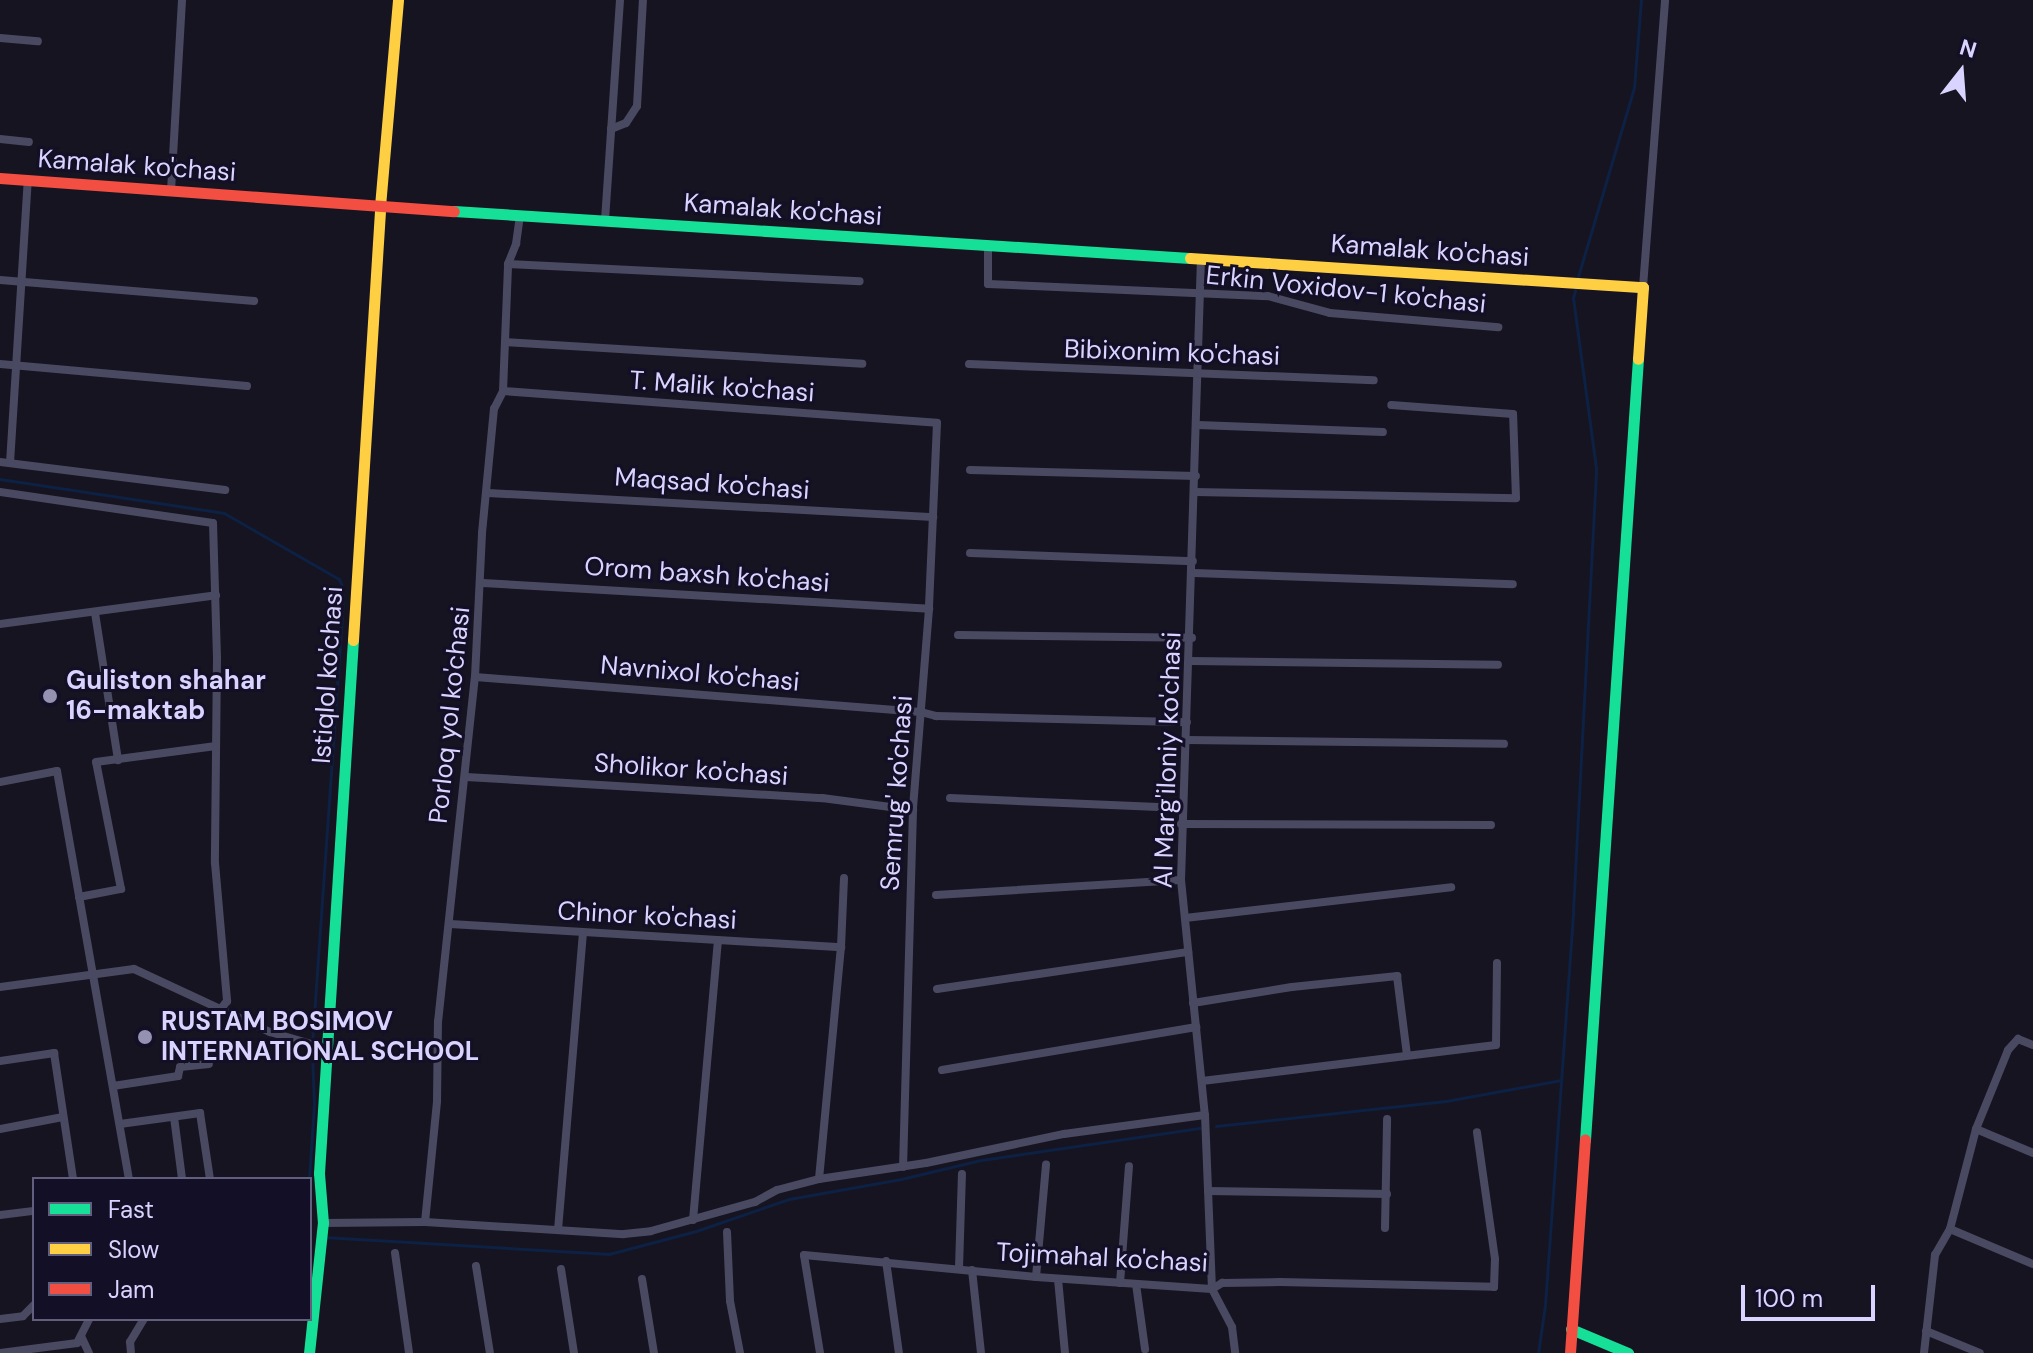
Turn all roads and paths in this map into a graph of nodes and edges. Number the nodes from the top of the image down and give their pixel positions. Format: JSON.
{"nodes":[{"id":1,"x":182,"y":0,"type":"edge"},
{"id":2,"x":398,"y":0,"type":"edge"},
{"id":3,"x":620,"y":0,"type":"edge"},
{"id":4,"x":643,"y":0,"type":"edge"},
{"id":5,"x":1665,"y":0,"type":"edge"},
{"id":6,"x":0,"y":38,"type":"edge"},
{"id":7,"x":38,"y":41,"type":"dead end"},
{"id":8,"x":611,"y":129,"type":"junction"},
{"id":9,"x":0,"y":139,"type":"edge"},
{"id":10,"x":29,"y":142,"type":"dead end"},
{"id":11,"x":0,"y":178,"type":"edge"},
{"id":12,"x":28,"y":180,"type":"junction"},
{"id":13,"x":171,"y":191,"type":"junction"},
{"id":14,"x":380,"y":206,"type":"junction"},
{"id":15,"x":520,"y":215,"type":"junction"},
{"id":16,"x":605,"y":220,"type":"junction"},
{"id":17,"x":988,"y":245,"type":"junction"},
{"id":18,"x":1201,"y":258,"type":"junction"},
{"id":19,"x":508,"y":264,"type":"junction"},
{"id":20,"x":0,"y":280,"type":"edge"},
{"id":21,"x":22,"y":281,"type":"junction"},
{"id":22,"x":860,"y":281,"type":"dead end"},
{"id":23,"x":1643,"y":287,"type":"junction"},
{"id":24,"x":1198,"y":294,"type":"junction"},
{"id":25,"x":254,"y":301,"type":"dead end"},
{"id":26,"x":1498,"y":327,"type":"dead end"},
{"id":27,"x":505,"y":342,"type":"junction"},
{"id":28,"x":0,"y":364,"type":"edge"},
{"id":29,"x":862,"y":364,"type":"dead end"},
{"id":30,"x":969,"y":364,"type":"dead end"},
{"id":31,"x":16,"y":365,"type":"junction"},
{"id":32,"x":1196,"y":375,"type":"junction"},
{"id":33,"x":1374,"y":380,"type":"dead end"},
{"id":34,"x":247,"y":386,"type":"dead end"},
{"id":35,"x":503,"y":391,"type":"junction"},
{"id":36,"x":1391,"y":405,"type":"dead end"},
{"id":37,"x":937,"y":423,"type":"joint"},
{"id":38,"x":1198,"y":425,"type":"junction"},
{"id":39,"x":1383,"y":432,"type":"dead end"},
{"id":40,"x":5,"y":463,"type":"edge"},
{"id":41,"x":970,"y":470,"type":"dead end"},
{"id":42,"x":1196,"y":476,"type":"junction"},
{"id":43,"x":225,"y":490,"type":"dead end"},
{"id":44,"x":0,"y":492,"type":"edge"},
{"id":45,"x":1195,"y":492,"type":"junction"},
{"id":46,"x":488,"y":493,"type":"junction"},
{"id":47,"x":933,"y":517,"type":"junction"},
{"id":48,"x":970,"y":553,"type":"dead end"},
{"id":49,"x":1193,"y":561,"type":"junction"},
{"id":50,"x":1194,"y":573,"type":"junction"},
{"id":51,"x":483,"y":583,"type":"junction"},
{"id":52,"x":1513,"y":584,"type":"dead end"},
{"id":53,"x":216,"y":595,"type":"junction"},
{"id":54,"x":929,"y":609,"type":"junction"},
{"id":55,"x":95,"y":613,"type":"junction"},
{"id":56,"x":0,"y":624,"type":"edge"},
{"id":57,"x":958,"y":635,"type":"dead end"},
{"id":58,"x":1192,"y":638,"type":"junction"},
{"id":59,"x":1191,"y":661,"type":"junction"},
{"id":60,"x":1498,"y":665,"type":"dead end"},
{"id":61,"x":475,"y":677,"type":"junction"},
{"id":62,"x":921,"y":712,"type":"junction"},
{"id":63,"x":1187,"y":722,"type":"junction"},
{"id":64,"x":1187,"y":740,"type":"junction"},
{"id":65,"x":1504,"y":744,"type":"dead end"},
{"id":66,"x":216,"y":746,"type":"junction"},
{"id":67,"x":118,"y":760,"type":"junction"},
{"id":68,"x":466,"y":777,"type":"junction"},
{"id":69,"x":0,"y":782,"type":"edge"},
{"id":70,"x":950,"y":798,"type":"dead end"},
{"id":71,"x":1182,"y":808,"type":"junction"},
{"id":72,"x":913,"y":810,"type":"junction"},
{"id":73,"x":1181,"y":824,"type":"junction"},
{"id":74,"x":1491,"y":825,"type":"dead end"},
{"id":75,"x":844,"y":878,"type":"dead end"},
{"id":76,"x":1181,"y":880,"type":"junction"},
{"id":77,"x":1451,"y":887,"type":"dead end"},
{"id":78,"x":936,"y":895,"type":"dead end"},
{"id":79,"x":79,"y":897,"type":"junction"},
{"id":80,"x":1185,"y":918,"type":"junction"},
{"id":81,"x":450,"y":924,"type":"junction"},
{"id":82,"x":583,"y":933,"type":"junction"},
{"id":83,"x":718,"y":940,"type":"junction"},
{"id":84,"x":841,"y":947,"type":"junction"},
{"id":85,"x":1188,"y":952,"type":"junction"},
{"id":86,"x":1497,"y":963,"type":"dead end"},
{"id":87,"x":92,"y":975,"type":"junction"},
{"id":88,"x":0,"y":987,"type":"edge"},
{"id":89,"x":937,"y":989,"type":"dead end"},
{"id":90,"x":1193,"y":1003,"type":"junction"},
{"id":91,"x":220,"y":1010,"type":"junction"},
{"id":92,"x":1196,"y":1027,"type":"junction"},
{"id":93,"x":2033,"y":1045,"type":"edge"},
{"id":94,"x":328,"y":1049,"type":"junction"},
{"id":95,"x":1407,"y":1055,"type":"junction"},
{"id":96,"x":0,"y":1061,"type":"edge"},
{"id":97,"x":209,"y":1064,"type":"dead end"},
{"id":98,"x":942,"y":1070,"type":"dead end"},
{"id":99,"x":1202,"y":1081,"type":"junction"},
{"id":100,"x":113,"y":1086,"type":"junction"},
{"id":101,"x":1205,"y":1115,"type":"junction"},
{"id":102,"x":63,"y":1117,"type":"junction"},
{"id":103,"x":174,"y":1117,"type":"junction"},
{"id":104,"x":1387,"y":1119,"type":"dead end"},
{"id":105,"x":120,"y":1124,"type":"junction"},
{"id":106,"x":0,"y":1129,"type":"edge"},
{"id":107,"x":1976,"y":1129,"type":"junction"},
{"id":108,"x":1477,"y":1132,"type":"dead end"},
{"id":109,"x":2033,"y":1153,"type":"edge"},
{"id":110,"x":1046,"y":1164,"type":"dead end"},
{"id":111,"x":1129,"y":1166,"type":"dead end"},
{"id":112,"x":903,"y":1167,"type":"junction"},
{"id":113,"x":962,"y":1174,"type":"dead end"},
{"id":114,"x":73,"y":1177,"type":"edge"},
{"id":115,"x":129,"y":1177,"type":"edge"},
{"id":116,"x":182,"y":1177,"type":"edge"},
{"id":117,"x":210,"y":1177,"type":"edge"},
{"id":118,"x":819,"y":1179,"type":"junction"},
{"id":119,"x":1208,"y":1191,"type":"junction"},
{"id":120,"x":1387,"y":1194,"type":"junction"},
{"id":121,"x":32,"y":1211,"type":"edge"},
{"id":122,"x":0,"y":1215,"type":"edge"},
{"id":123,"x":693,"y":1220,"type":"junction"},
{"id":124,"x":425,"y":1222,"type":"junction"},
{"id":125,"x":323,"y":1223,"type":"junction"},
{"id":126,"x":1385,"y":1228,"type":"dead end"},
{"id":127,"x":1950,"y":1229,"type":"junction"},
{"id":128,"x":558,"y":1230,"type":"junction"},
{"id":129,"x":727,"y":1232,"type":"dead end"},
{"id":130,"x":395,"y":1253,"type":"dead end"},
{"id":131,"x":886,"y":1261,"type":"junction"},
{"id":132,"x":2033,"y":1264,"type":"edge"},
{"id":133,"x":476,"y":1266,"type":"dead end"},
{"id":134,"x":959,"y":1268,"type":"junction"},
{"id":135,"x":561,"y":1269,"type":"dead end"},
{"id":136,"x":972,"y":1270,"type":"junction"},
{"id":137,"x":1036,"y":1277,"type":"junction"},
{"id":138,"x":642,"y":1279,"type":"dead end"},
{"id":139,"x":1058,"y":1279,"type":"junction"},
{"id":140,"x":1120,"y":1283,"type":"junction"},
{"id":141,"x":1136,"y":1284,"type":"junction"},
{"id":142,"x":1212,"y":1289,"type":"junction"},
{"id":143,"x":32,"y":1307,"type":"edge"},
{"id":144,"x":0,"y":1319,"type":"edge"},
{"id":145,"x":88,"y":1321,"type":"edge"},
{"id":146,"x":143,"y":1321,"type":"edge"},
{"id":147,"x":1571,"y":1329,"type":"junction"},
{"id":148,"x":1926,"y":1331,"type":"junction"},
{"id":149,"x":81,"y":1336,"type":"junction"},
{"id":150,"x":1145,"y":1349,"type":"dead end"},
{"id":151,"x":0,"y":1353,"type":"edge"},
{"id":152,"x":89,"y":1353,"type":"edge"},
{"id":153,"x":131,"y":1353,"type":"edge"},
{"id":154,"x":309,"y":1353,"type":"edge"},
{"id":155,"x":409,"y":1353,"type":"edge"},
{"id":156,"x":490,"y":1353,"type":"edge"},
{"id":157,"x":574,"y":1353,"type":"edge"},
{"id":158,"x":654,"y":1353,"type":"edge"},
{"id":159,"x":740,"y":1353,"type":"edge"},
{"id":160,"x":820,"y":1353,"type":"edge"},
{"id":161,"x":899,"y":1353,"type":"edge"},
{"id":162,"x":981,"y":1353,"type":"edge"},
{"id":163,"x":1065,"y":1353,"type":"edge"},
{"id":164,"x":1235,"y":1353,"type":"edge"},
{"id":165,"x":1570,"y":1353,"type":"edge"},
{"id":166,"x":1628,"y":1353,"type":"edge"},
{"id":167,"x":1924,"y":1353,"type":"edge"},
{"id":168,"x":1980,"y":1353,"type":"edge"}],
"edges":[{"from":1,"to":13,"type":"street"},
{"from":2,"to":14,"type":"main road","name":"Istiqlol ko'chasi"},
{"from":3,"to":8,"type":"street"},
{"from":4,"to":8,"type":"street"},
{"from":5,"to":23,"type":"street"},
{"from":6,"to":7,"type":"street"},
{"from":8,"to":16,"type":"street"},
{"from":9,"to":10,"type":"street"},
{"from":11,"to":12,"type":"main road","name":"Kamalak ko'chasi"},
{"from":12,"to":13,"type":"main road","name":"Kamalak ko'chasi"},
{"from":12,"to":21,"type":"street"},
{"from":13,"to":14,"type":"main road","name":"Kamalak ko'chasi"},
{"from":14,"to":15,"type":"main road","name":"Kamalak ko'chasi"},
{"from":14,"to":94,"type":"main road","name":"Istiqlol ko'chasi"},
{"from":15,"to":16,"type":"main road","name":"Kamalak ko'chasi"},
{"from":15,"to":19,"type":"street","name":"Porloq yol ko'chasi"},
{"from":16,"to":17,"type":"main road","name":"Kamalak ko'chasi"},
{"from":17,"to":18,"type":"main road","name":"Kamalak ko'chasi"},
{"from":17,"to":24,"type":"street","name":"Erkin Voxidov-1 ko'chasi"},
{"from":18,"to":23,"type":"main road","name":"Kamalak ko'chasi"},
{"from":18,"to":24,"type":"street","name":"Al Marg'iloniy ko'chasi"},
{"from":19,"to":22,"type":"street"},
{"from":19,"to":27,"type":"street","name":"Porloq yol ko'chasi"},
{"from":20,"to":21,"type":"street"},
{"from":21,"to":25,"type":"street"},
{"from":21,"to":31,"type":"street"},
{"from":23,"to":147,"type":"main road"},
{"from":24,"to":26,"type":"street","name":"Erkin Voxidov-1 ko'chasi"},
{"from":24,"to":32,"type":"street","name":"Al Marg'iloniy ko'chasi"},
{"from":27,"to":29,"type":"street"},
{"from":27,"to":35,"type":"street","name":"Porloq yol ko'chasi"},
{"from":28,"to":31,"type":"street"},
{"from":30,"to":32,"type":"street","name":"Bibixonim ko'chasi"},
{"from":31,"to":34,"type":"street"},
{"from":31,"to":40,"type":"street"},
{"from":32,"to":33,"type":"street","name":"Bibixonim ko'chasi"},
{"from":32,"to":38,"type":"street","name":"Al Marg'iloniy ko'chasi"},
{"from":35,"to":37,"type":"street","name":"T. Malik ko'chasi"},
{"from":35,"to":46,"type":"street","name":"Porloq yol ko'chasi"},
{"from":36,"to":45,"type":"street"},
{"from":37,"to":47,"type":"street","name":"Semrug' ko'chasi"},
{"from":38,"to":39,"type":"street"},
{"from":38,"to":42,"type":"street","name":"Al Marg'iloniy ko'chasi"},
{"from":40,"to":43,"type":"street"},
{"from":41,"to":42,"type":"street"},
{"from":42,"to":45,"type":"street","name":"Al Marg'iloniy ko'chasi"},
{"from":44,"to":53,"type":"street"},
{"from":45,"to":49,"type":"street","name":"Al Marg'iloniy ko'chasi"},
{"from":46,"to":47,"type":"street","name":"Maqsad ko'chasi"},
{"from":46,"to":51,"type":"street","name":"Porloq yol ko'chasi"},
{"from":47,"to":54,"type":"street","name":"Semrug' ko'chasi"},
{"from":48,"to":49,"type":"street"},
{"from":49,"to":50,"type":"street","name":"Al Marg'iloniy ko'chasi"},
{"from":50,"to":52,"type":"street"},
{"from":50,"to":58,"type":"street","name":"Al Marg'iloniy ko'chasi"},
{"from":51,"to":54,"type":"street","name":"Orom baxsh ko'chasi"},
{"from":51,"to":61,"type":"street","name":"Porloq yol ko'chasi"},
{"from":53,"to":55,"type":"street"},
{"from":53,"to":66,"type":"street"},
{"from":54,"to":62,"type":"street","name":"Semrug' ko'chasi"},
{"from":55,"to":56,"type":"street"},
{"from":55,"to":67,"type":"street"},
{"from":57,"to":58,"type":"street"},
{"from":58,"to":59,"type":"street","name":"Al Marg'iloniy ko'chasi"},
{"from":59,"to":60,"type":"street"},
{"from":59,"to":63,"type":"street","name":"Al Marg'iloniy ko'chasi"},
{"from":61,"to":62,"type":"street","name":"Navnixol ko'chasi"},
{"from":61,"to":68,"type":"street","name":"Porloq yol ko'chasi"},
{"from":62,"to":63,"type":"street","name":"Navnixol ko'chasi"},
{"from":62,"to":72,"type":"street","name":"Semrug' ko'chasi"},
{"from":63,"to":64,"type":"street","name":"Al Marg'iloniy ko'chasi"},
{"from":64,"to":65,"type":"street"},
{"from":64,"to":71,"type":"street","name":"Al Marg'iloniy ko'chasi"},
{"from":66,"to":67,"type":"street"},
{"from":66,"to":91,"type":"street"},
{"from":67,"to":79,"type":"street"},
{"from":68,"to":72,"type":"street","name":"Sholikor ko'chasi"},
{"from":68,"to":81,"type":"street","name":"Porloq yol ko'chasi"},
{"from":69,"to":79,"type":"street"},
{"from":70,"to":71,"type":"street"},
{"from":71,"to":73,"type":"street","name":"Al Marg'iloniy ko'chasi"},
{"from":72,"to":112,"type":"street","name":"Semrug' ko'chasi"},
{"from":73,"to":74,"type":"street"},
{"from":73,"to":76,"type":"street","name":"Al Marg'iloniy ko'chasi"},
{"from":75,"to":84,"type":"street"},
{"from":76,"to":78,"type":"street"},
{"from":76,"to":80,"type":"street","name":"Al Marg'iloniy ko'chasi"},
{"from":77,"to":80,"type":"street"},
{"from":79,"to":87,"type":"street"},
{"from":80,"to":85,"type":"street","name":"Al Marg'iloniy ko'chasi"},
{"from":81,"to":82,"type":"street","name":"Chinor ko'chasi"},
{"from":81,"to":124,"type":"street","name":"Porloq yol ko'chasi"},
{"from":82,"to":83,"type":"street","name":"Chinor ko'chasi"},
{"from":82,"to":128,"type":"street"},
{"from":83,"to":84,"type":"street","name":"Chinor ko'chasi"},
{"from":83,"to":123,"type":"street"},
{"from":84,"to":118,"type":"street"},
{"from":85,"to":89,"type":"street"},
{"from":85,"to":90,"type":"street","name":"Al Marg'iloniy ko'chasi"},
{"from":86,"to":95,"type":"street"},
{"from":87,"to":88,"type":"street"},
{"from":87,"to":91,"type":"street"},
{"from":87,"to":100,"type":"street"},
{"from":90,"to":92,"type":"street","name":"Al Marg'iloniy ko'chasi"},
{"from":90,"to":95,"type":"street"},
{"from":91,"to":94,"type":"street"},
{"from":92,"to":98,"type":"street"},
{"from":92,"to":99,"type":"street","name":"Al Marg'iloniy ko'chasi"},
{"from":93,"to":107,"type":"street"},
{"from":94,"to":125,"type":"main road","name":"Istiqlol ko'chasi"},
{"from":95,"to":99,"type":"street"},
{"from":96,"to":102,"type":"street"},
{"from":97,"to":100,"type":"street"},
{"from":99,"to":101,"type":"street","name":"Al Marg'iloniy ko'chasi"},
{"from":100,"to":105,"type":"street"},
{"from":101,"to":112,"type":"street"},
{"from":101,"to":119,"type":"street","name":"Al Marg'iloniy ko'chasi"},
{"from":102,"to":106,"type":"street"},
{"from":102,"to":114,"type":"street"},
{"from":103,"to":105,"type":"street"},
{"from":103,"to":116,"type":"street"},
{"from":103,"to":117,"type":"street"},
{"from":104,"to":120,"type":"street"},
{"from":105,"to":115,"type":"street"},
{"from":107,"to":109,"type":"street"},
{"from":107,"to":127,"type":"street"},
{"from":108,"to":142,"type":"street","name":"Tojimahal ko'chasi"},
{"from":110,"to":137,"type":"street"},
{"from":111,"to":140,"type":"street"},
{"from":112,"to":118,"type":"street"},
{"from":113,"to":134,"type":"street"},
{"from":118,"to":123,"type":"street"},
{"from":119,"to":120,"type":"street"},
{"from":119,"to":142,"type":"street","name":"Al Marg'iloniy ko'chasi"},
{"from":120,"to":126,"type":"street"},
{"from":121,"to":122,"type":"street"},
{"from":123,"to":128,"type":"street"},
{"from":124,"to":125,"type":"street"},
{"from":124,"to":128,"type":"street"},
{"from":125,"to":154,"type":"main road","name":"Istiqlol ko'chasi"},
{"from":127,"to":132,"type":"street"},
{"from":127,"to":148,"type":"street"},
{"from":129,"to":159,"type":"street"},
{"from":130,"to":155,"type":"street"},
{"from":131,"to":134,"type":"street","name":"Tojimahal ko'chasi"},
{"from":131,"to":160,"type":"street","name":"Tojimahal ko'chasi"},
{"from":131,"to":161,"type":"street"},
{"from":133,"to":156,"type":"street"},
{"from":134,"to":136,"type":"street","name":"Tojimahal ko'chasi"},
{"from":135,"to":157,"type":"street"},
{"from":136,"to":137,"type":"street","name":"Tojimahal ko'chasi"},
{"from":136,"to":162,"type":"street"},
{"from":137,"to":139,"type":"street","name":"Tojimahal ko'chasi"},
{"from":138,"to":158,"type":"street"},
{"from":139,"to":140,"type":"street","name":"Tojimahal ko'chasi"},
{"from":139,"to":163,"type":"street"},
{"from":140,"to":141,"type":"street","name":"Tojimahal ko'chasi"},
{"from":141,"to":142,"type":"street","name":"Tojimahal ko'chasi"},
{"from":141,"to":150,"type":"street"},
{"from":142,"to":164,"type":"street","name":"Al Marg'iloniy ko'chasi"},
{"from":143,"to":144,"type":"street"},
{"from":145,"to":149,"type":"street"},
{"from":146,"to":153,"type":"street"},
{"from":147,"to":165,"type":"main road"},
{"from":147,"to":166,"type":"main road"},
{"from":148,"to":167,"type":"street"},
{"from":148,"to":168,"type":"street"},
{"from":149,"to":151,"type":"street"},
{"from":149,"to":152,"type":"street"}]}
